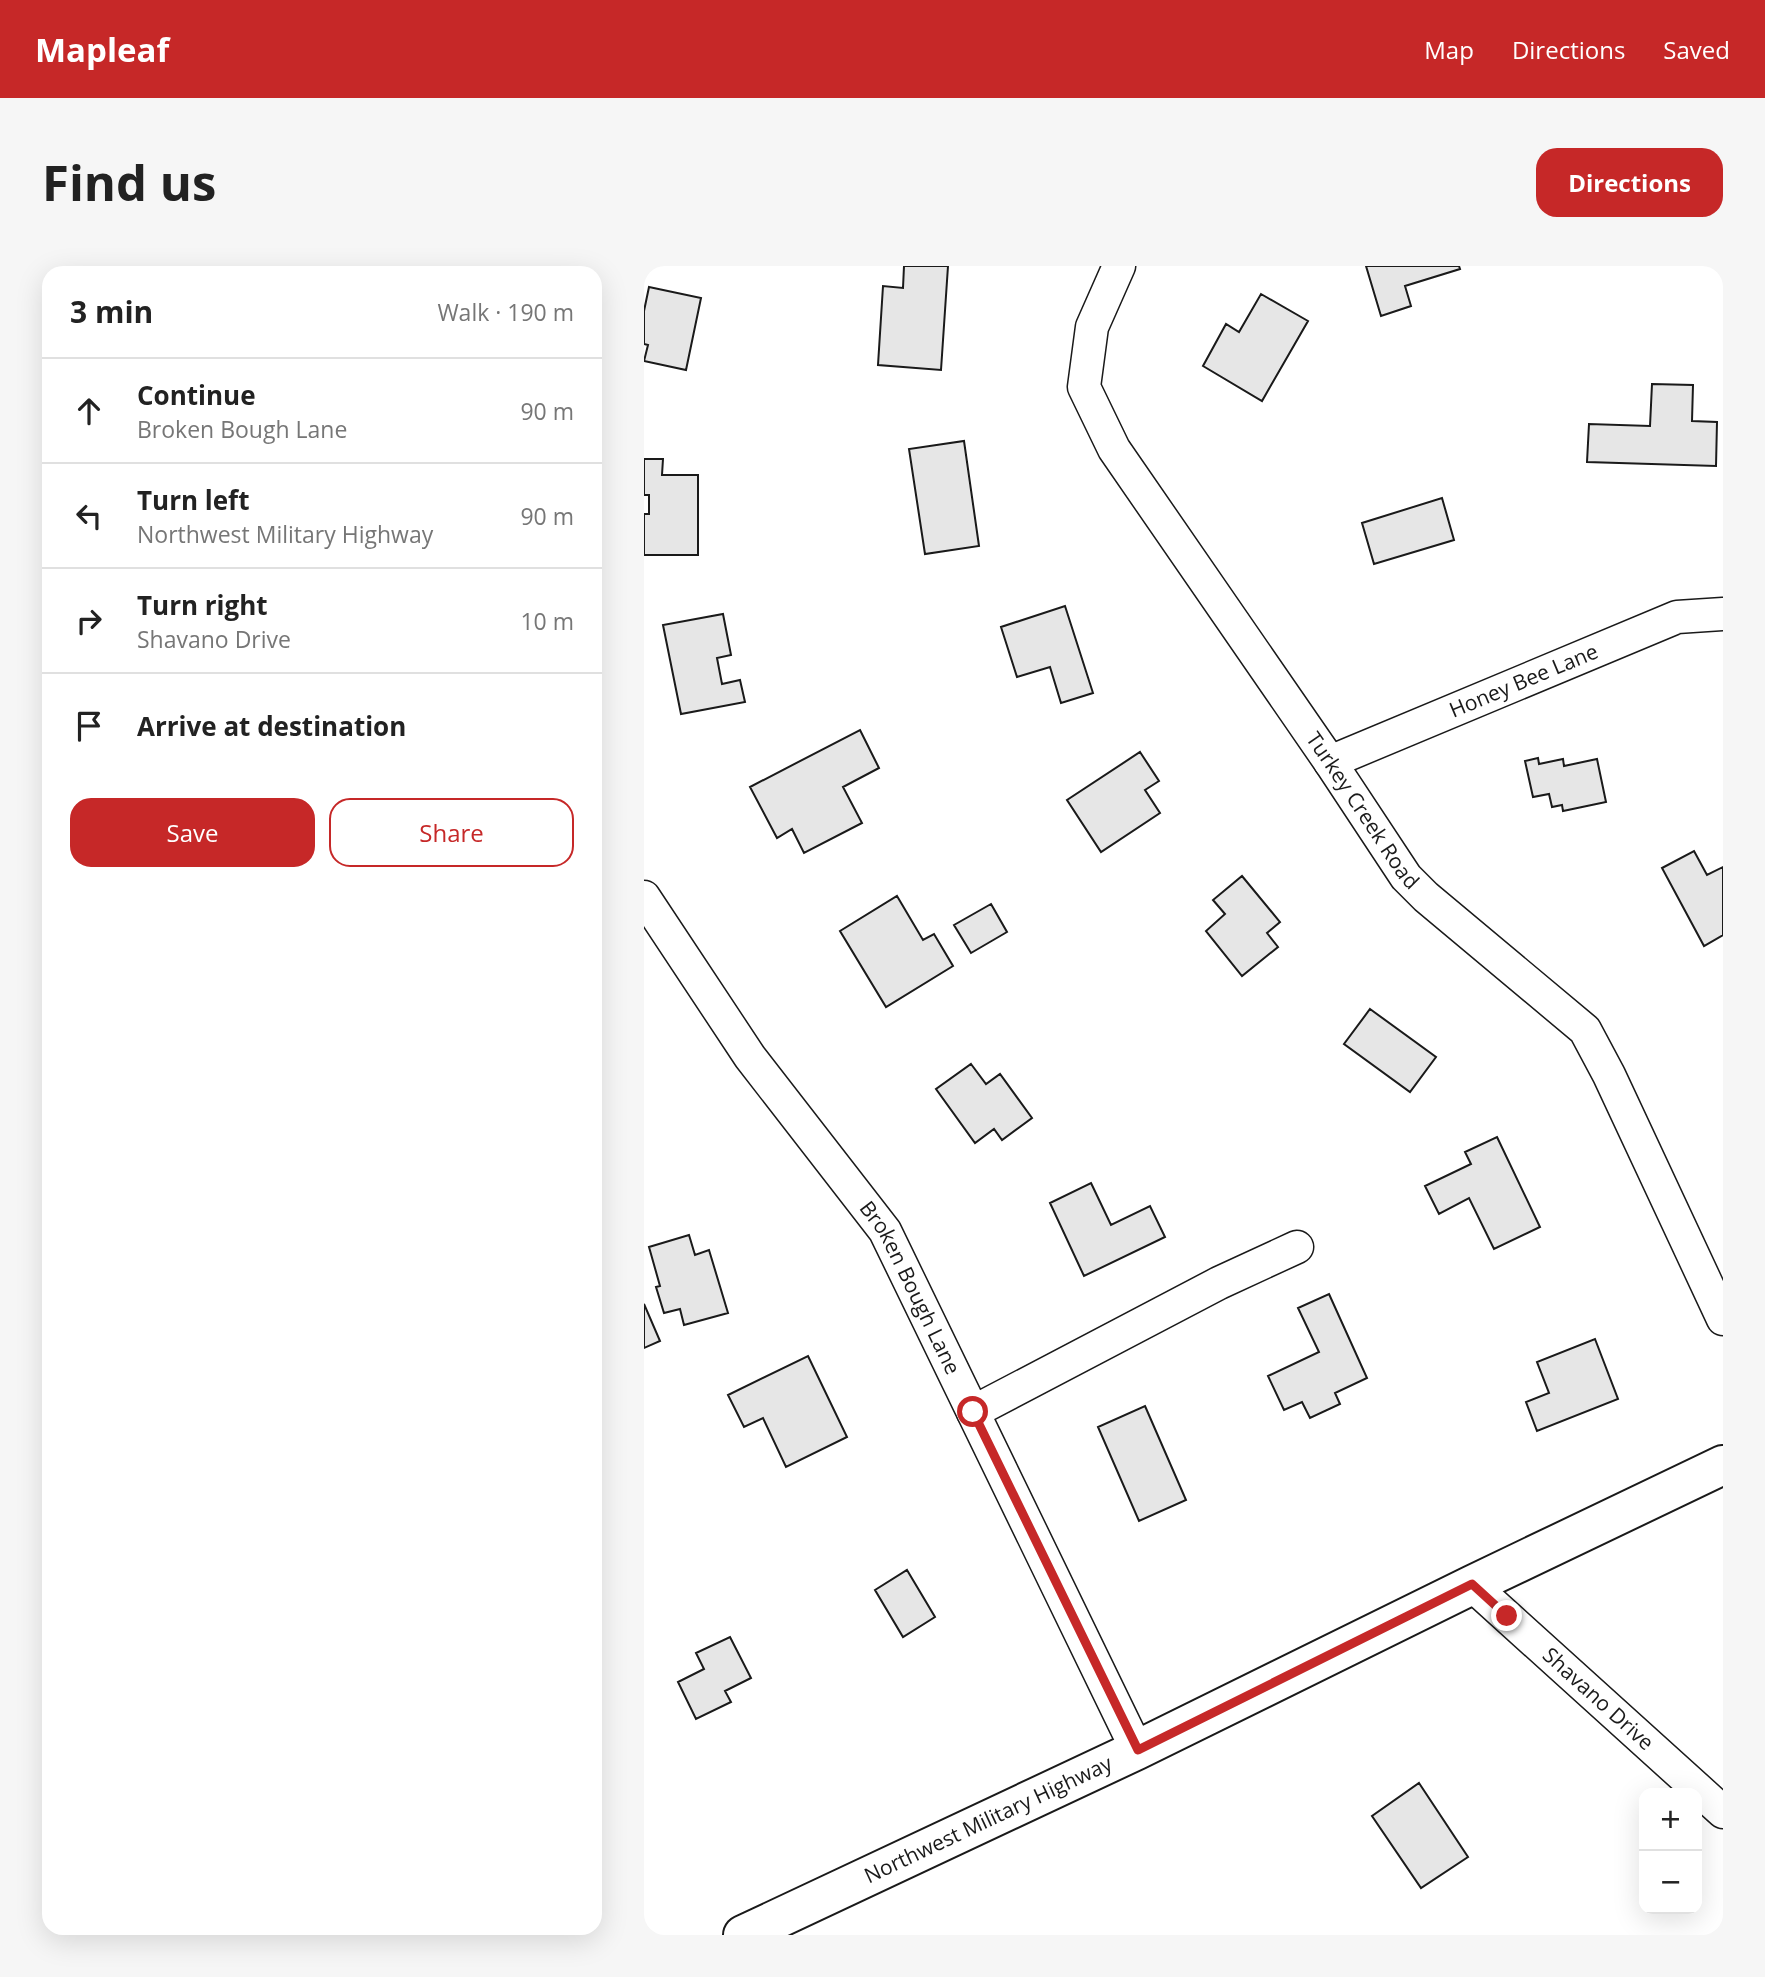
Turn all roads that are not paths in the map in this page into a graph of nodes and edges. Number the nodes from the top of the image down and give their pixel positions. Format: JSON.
{"nodes":[{"id":1,"x":1119,"y":266,"type":"edge"},
{"id":2,"x":1723,"y":614,"type":"edge"},
{"id":3,"x":1329,"y":762,"type":"junction"},
{"id":4,"x":644,"y":897,"type":"edge"},
{"id":5,"x":1297,"y":1247,"type":"dead end"},
{"id":6,"x":1723,"y":1319,"type":"edge"},
{"id":7,"x":973,"y":1412,"type":"junction"},
{"id":8,"x":1723,"y":1465,"type":"edge"},
{"id":9,"x":1472,"y":1584,"type":"junction"},
{"id":10,"x":1138,"y":1750,"type":"junction"},
{"id":11,"x":1723,"y":1812,"type":"edge"},
{"id":12,"x":743,"y":1935,"type":"edge"}],
"edges":[{"from":1,"to":3,"type":"street","name":"Turkey Creek Road"},
{"from":2,"to":3,"type":"street","name":"Honey Bee Lane"},
{"from":3,"to":6,"type":"street","name":"Turkey Creek Road"},
{"from":4,"to":7,"type":"street","name":"Broken Bough Lane"},
{"from":5,"to":7,"type":"street"},
{"from":7,"to":10,"type":"street","name":"Broken Bough Lane"},
{"from":8,"to":9,"type":"main road","name":"Northwest Military Highway"},
{"from":9,"to":10,"type":"main road","name":"Northwest Military Highway"},
{"from":9,"to":11,"type":"street","name":"Shavano Drive"},
{"from":10,"to":12,"type":"main road","name":"Northwest Military Highway"}]}
